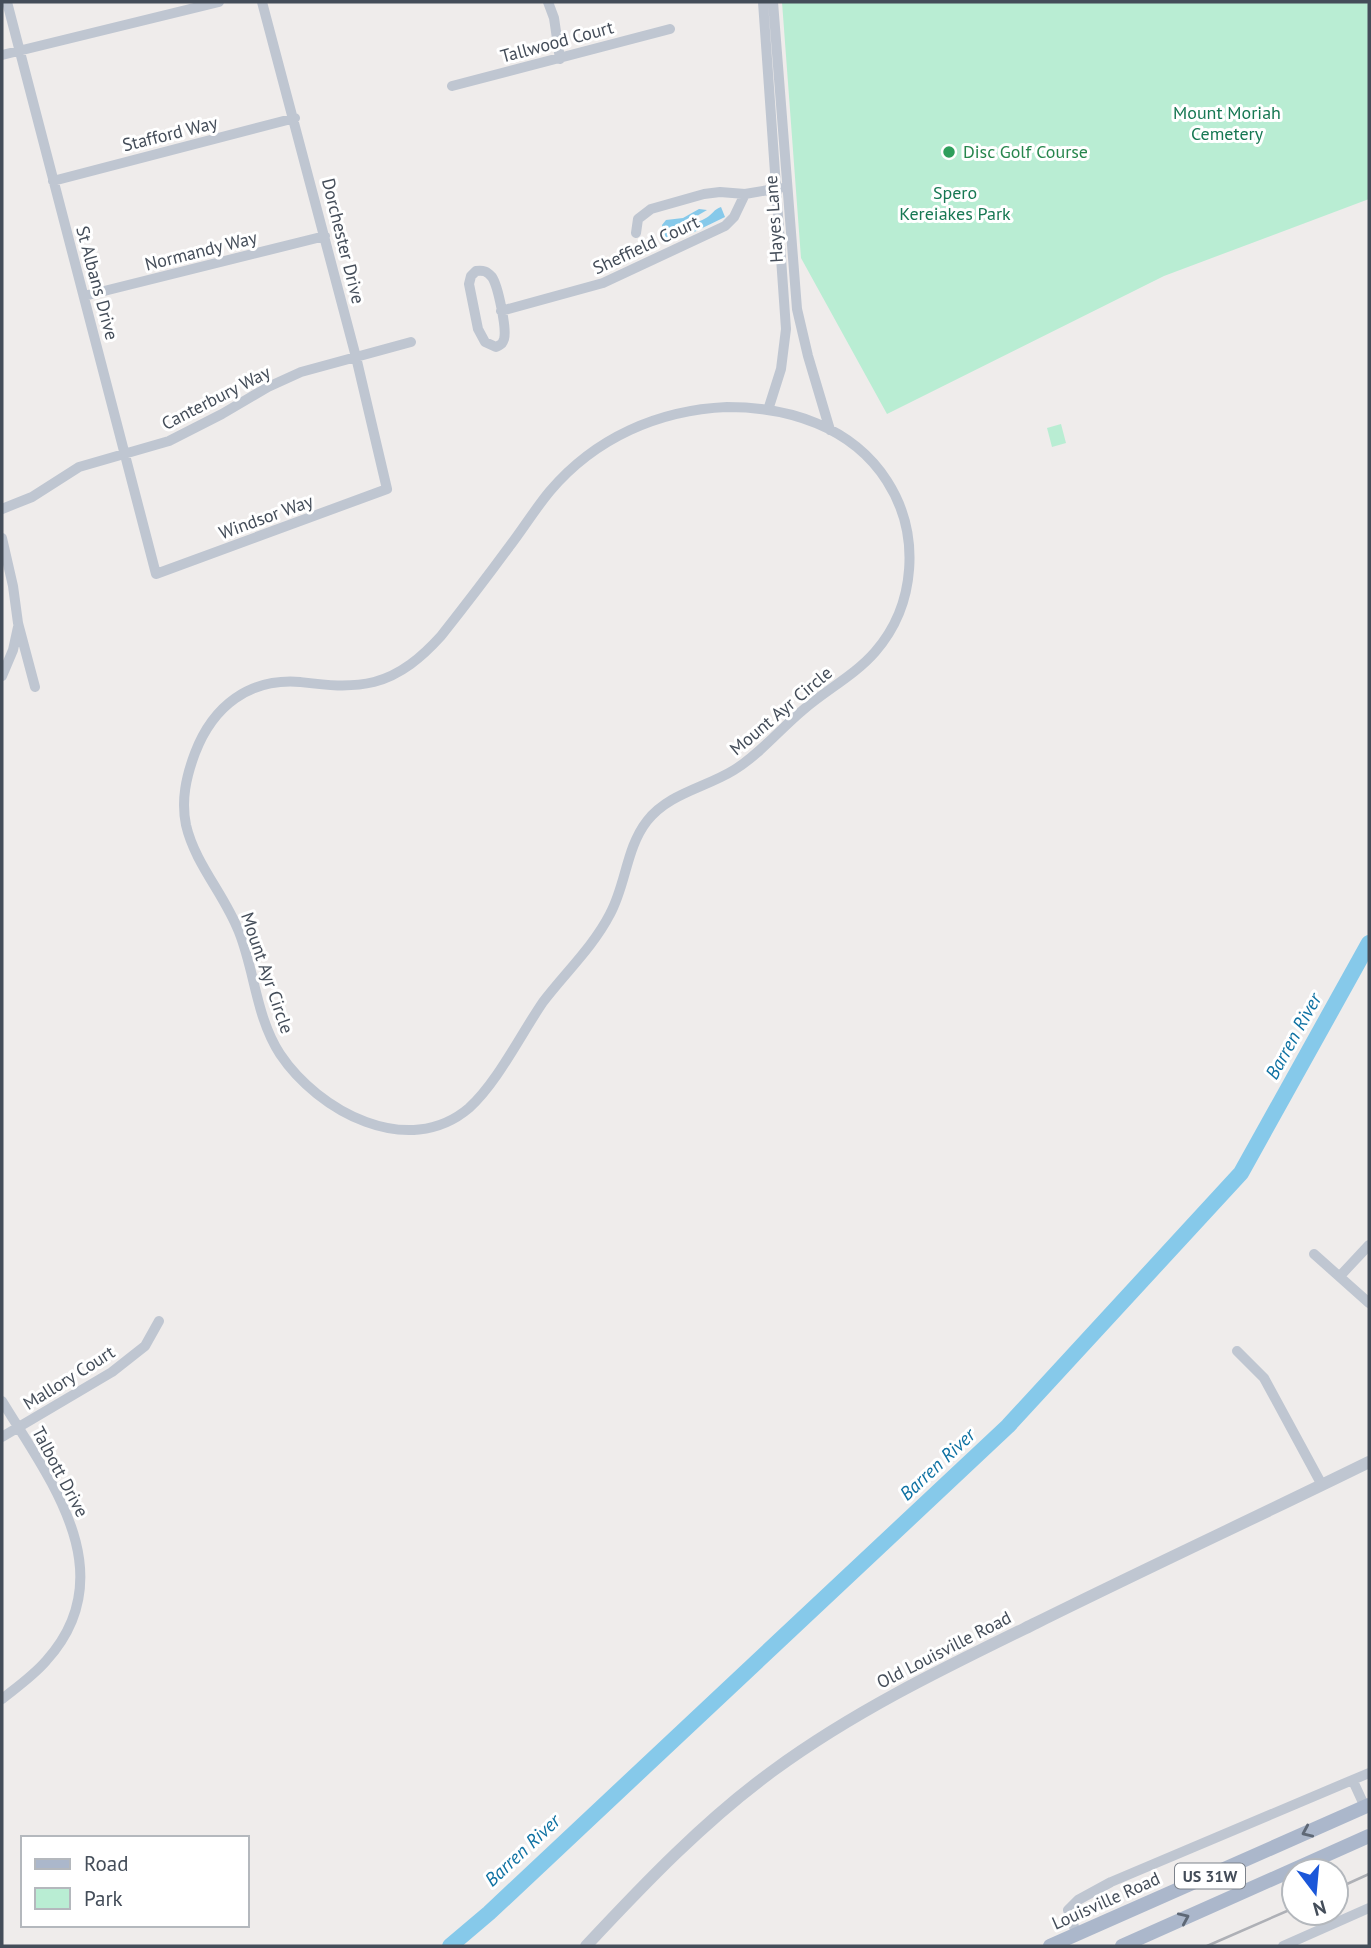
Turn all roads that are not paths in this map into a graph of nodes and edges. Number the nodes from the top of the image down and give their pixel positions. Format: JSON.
{"nodes":[{"id":1,"x":7,"y":2,"type":"edge"},
{"id":2,"x":219,"y":2,"type":"edge"},
{"id":3,"x":262,"y":2,"type":"edge"},
{"id":4,"x":548,"y":2,"type":"edge"},
{"id":5,"x":763,"y":2,"type":"edge"},
{"id":6,"x":773,"y":2,"type":"edge"},
{"id":7,"x":670,"y":29,"type":"dead end"},
{"id":8,"x":20,"y":51,"type":"junction"},
{"id":9,"x":2,"y":55,"type":"edge"},
{"id":10,"x":560,"y":59,"type":"junction"},
{"id":11,"x":452,"y":86,"type":"dead end"},
{"id":12,"x":295,"y":118,"type":"junction"},
{"id":13,"x":53,"y":181,"type":"junction"},
{"id":14,"x":787,"y":187,"type":"junction"},
{"id":15,"x":775,"y":188,"type":"junction"},
{"id":16,"x":745,"y":194,"type":"junction"},
{"id":17,"x":636,"y":233,"type":"dead end"},
{"id":18,"x":325,"y":236,"type":"junction"},
{"id":19,"x":84,"y":296,"type":"junction"},
{"id":20,"x":501,"y":311,"type":"junction"},
{"id":21,"x":411,"y":342,"type":"dead end"},
{"id":22,"x":356,"y":357,"type":"junction"},
{"id":23,"x":768,"y":410,"type":"junction"},
{"id":24,"x":830,"y":430,"type":"junction"},
{"id":25,"x":125,"y":454,"type":"junction"},
{"id":26,"x":387,"y":489,"type":"joint"},
{"id":27,"x":2,"y":509,"type":"edge"},
{"id":28,"x":2,"y":538,"type":"edge"},
{"id":29,"x":156,"y":574,"type":"joint"},
{"id":30,"x":18,"y":623,"type":"junction"},
{"id":31,"x":2,"y":676,"type":"edge"},
{"id":32,"x":35,"y":687,"type":"dead end"},
{"id":33,"x":1369,"y":1245,"type":"edge"},
{"id":34,"x":1314,"y":1254,"type":"dead end"},
{"id":35,"x":1340,"y":1276,"type":"junction"},
{"id":36,"x":1369,"y":1303,"type":"edge"},
{"id":37,"x":159,"y":1321,"type":"dead end"},
{"id":38,"x":1237,"y":1351,"type":"dead end"},
{"id":39,"x":2,"y":1401,"type":"edge"},
{"id":40,"x":18,"y":1428,"type":"junction"},
{"id":41,"x":2,"y":1437,"type":"edge"},
{"id":42,"x":1369,"y":1462,"type":"edge"},
{"id":43,"x":1322,"y":1485,"type":"junction"},
{"id":44,"x":2,"y":1699,"type":"edge"},
{"id":45,"x":1369,"y":1773,"type":"edge"},
{"id":46,"x":1353,"y":1781,"type":"junction"},
{"id":47,"x":1368,"y":1809,"type":"edge"},
{"id":48,"x":1369,"y":1836,"type":"edge"},
{"id":49,"x":1369,"y":1908,"type":"edge"},
{"id":50,"x":1077,"y":1934,"type":"junction"},
{"id":51,"x":586,"y":1946,"type":"edge"},
{"id":52,"x":1050,"y":1946,"type":"edge"},
{"id":53,"x":1122,"y":1946,"type":"edge"},
{"id":54,"x":1283,"y":1946,"type":"edge"}],
"edges":[{"from":1,"to":8,"type":"street","name":"St Albans Drive"},
{"from":2,"to":8,"type":"street"},
{"from":3,"to":12,"type":"street","name":"Dorchester Drive"},
{"from":4,"to":10,"type":"street"},
{"from":5,"to":15,"type":"street","name":"Hayes Lane"},
{"from":6,"to":14,"type":"street","name":"Hayes Lane"},
{"from":7,"to":10,"type":"street","name":"Tallwood Court"},
{"from":8,"to":9,"type":"street"},
{"from":8,"to":13,"type":"street","name":"St Albans Drive"},
{"from":10,"to":11,"type":"street","name":"Tallwood Court"},
{"from":12,"to":13,"type":"street","name":"Stafford Way"},
{"from":12,"to":18,"type":"street","name":"Dorchester Drive"},
{"from":13,"to":19,"type":"street","name":"St Albans Drive"},
{"from":14,"to":15,"type":"street"},
{"from":14,"to":24,"type":"street","name":"Hayes Lane"},
{"from":15,"to":16,"type":"street"},
{"from":15,"to":23,"type":"street","name":"Hayes Lane"},
{"from":16,"to":17,"type":"street"},
{"from":16,"to":20,"type":"street","name":"Sheffield Court"},
{"from":18,"to":19,"type":"street","name":"Normandy Way"},
{"from":18,"to":22,"type":"street","name":"Dorchester Drive"},
{"from":19,"to":25,"type":"street","name":"St Albans Drive"},
{"from":20,"to":20,"type":"street"},
{"from":21,"to":22,"type":"street","name":"Canterbury Way"},
{"from":22,"to":25,"type":"street","name":"Canterbury Way"},
{"from":22,"to":26,"type":"street","name":"Dorchester Drive"},
{"from":23,"to":24,"type":"street","name":"Mount Ayr Circle"},
{"from":23,"to":24,"type":"street","name":"Mount Ayr Circle"},
{"from":25,"to":27,"type":"street","name":"Canterbury Way"},
{"from":25,"to":29,"type":"street","name":"St Albans Drive"},
{"from":26,"to":29,"type":"street","name":"Windsor Way"},
{"from":28,"to":30,"type":"street"},
{"from":30,"to":31,"type":"street"},
{"from":30,"to":32,"type":"street"},
{"from":33,"to":35,"type":"street"},
{"from":34,"to":35,"type":"street"},
{"from":35,"to":36,"type":"street"},
{"from":37,"to":40,"type":"street","name":"Mallory Court"},
{"from":38,"to":43,"type":"street"},
{"from":39,"to":40,"type":"street","name":"Talbott Drive"},
{"from":40,"to":41,"type":"street","name":"Mallory Court"},
{"from":40,"to":44,"type":"street","name":"Talbott Drive"},
{"from":42,"to":43,"type":"street","name":"Old Louisville Road"},
{"from":43,"to":51,"type":"street","name":"Old Louisville Road"},
{"from":45,"to":46,"type":"street"},
{"from":46,"to":47,"type":"street"},
{"from":46,"to":50,"type":"street"},
{"from":47,"to":50,"type":"main road","name":"Louisville Road","number":"US 31W","one_way":true},
{"from":53,"to":48,"type":"main road","number":"US 31W","one_way":true},
{"from":49,"to":54,"type":"street"},
{"from":50,"to":52,"type":"main road","name":"Louisville Road","number":"US 31W"}]}
